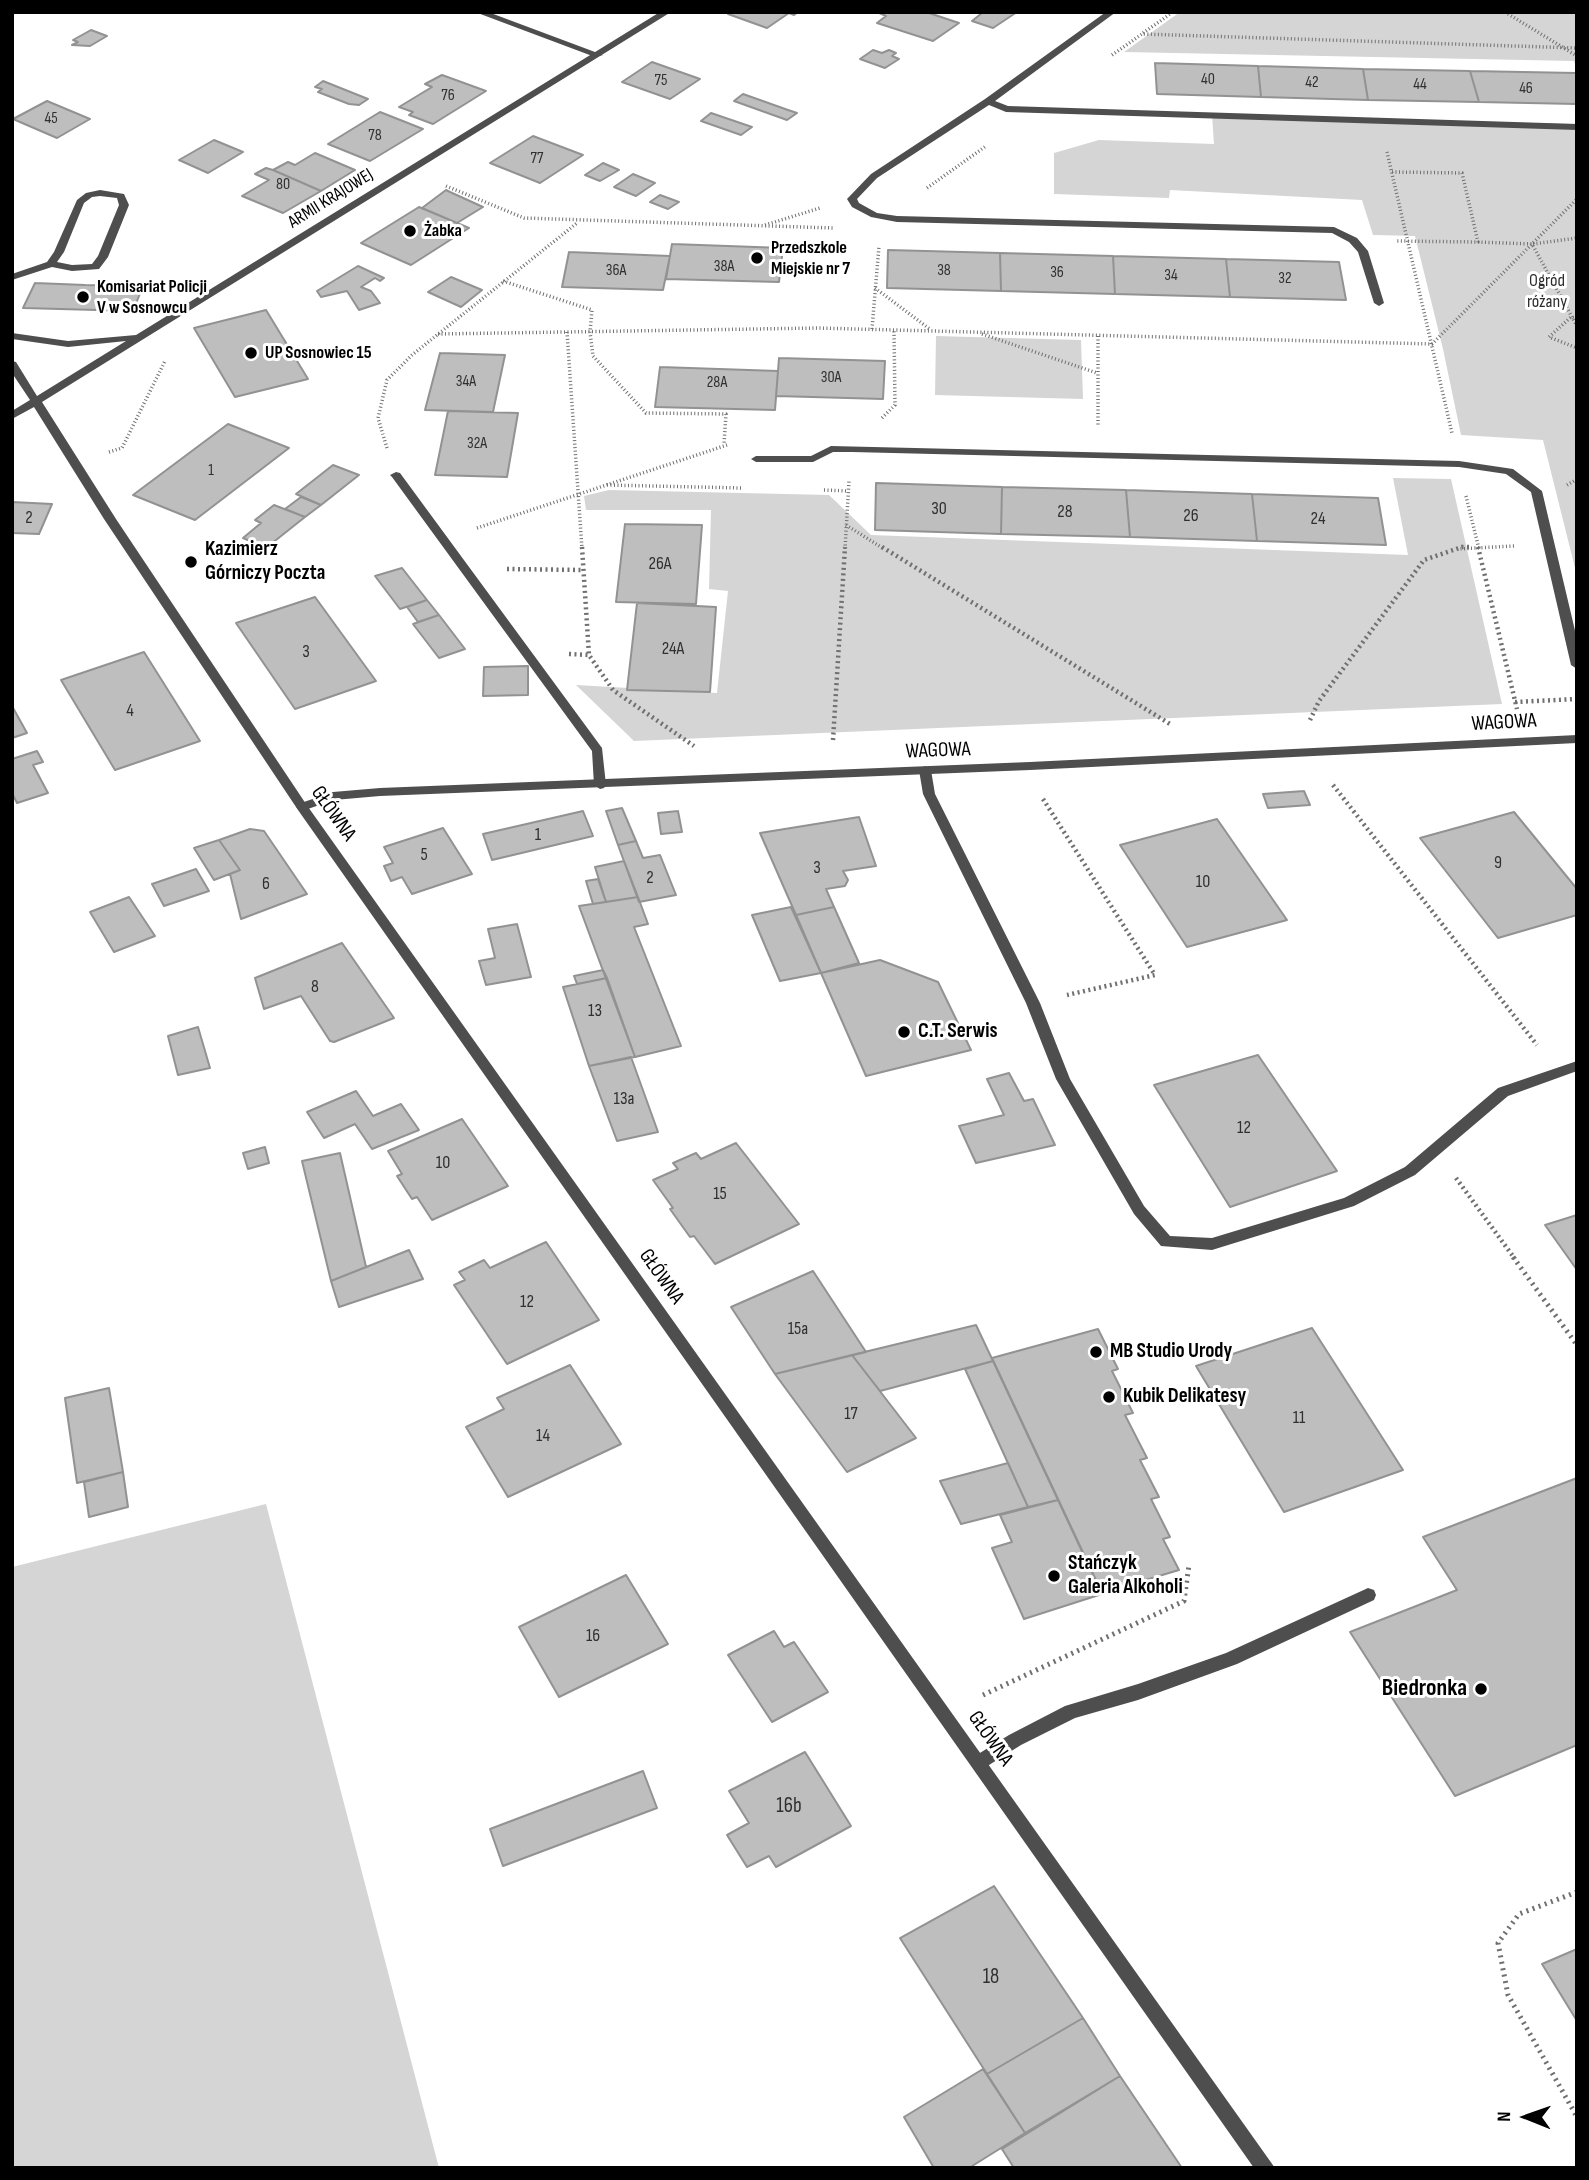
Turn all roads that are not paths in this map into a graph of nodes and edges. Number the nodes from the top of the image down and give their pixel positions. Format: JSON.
{"nodes":[{"id":1,"x":479,"y":12,"type":"edge"},
{"id":2,"x":667,"y":12,"type":"edge"},
{"id":3,"x":1112,"y":12,"type":"edge"},
{"id":4,"x":598,"y":55,"type":"junction"},
{"id":5,"x":988,"y":101,"type":"junction"},
{"id":6,"x":1577,"y":127,"type":"edge"},
{"id":7,"x":51,"y":264,"type":"junction"},
{"id":8,"x":12,"y":277,"type":"edge"},
{"id":9,"x":1379,"y":303,"type":"dead end"},
{"id":10,"x":142,"y":335,"type":"junction"},
{"id":11,"x":12,"y":336,"type":"edge"},
{"id":12,"x":12,"y":364,"type":"edge"},
{"id":13,"x":36,"y":401,"type":"junction"},
{"id":14,"x":12,"y":416,"type":"edge"},
{"id":15,"x":756,"y":459,"type":"road end"},
{"id":16,"x":396,"y":475,"type":"road end"},
{"id":17,"x":1577,"y":665,"type":"edge"},
{"id":18,"x":1577,"y":739,"type":"edge"},
{"id":19,"x":925,"y":771,"type":"junction"},
{"id":20,"x":600,"y":785,"type":"junction"},
{"id":21,"x":302,"y":807,"type":"junction"},
{"id":22,"x":1577,"y":1066,"type":"edge"},
{"id":23,"x":1368,"y":1595,"type":"dead end"},
{"id":24,"x":981,"y":1762,"type":"junction"},
{"id":25,"x":1266,"y":2168,"type":"edge"}],
"edges":[{"from":1,"to":4,"type":"street"},
{"from":2,"to":4,"type":"street","name":"ARMII KRAJOWEJ"},
{"from":3,"to":5,"type":"street"},
{"from":4,"to":10,"type":"street","name":"ARMII KRAJOWEJ"},
{"from":5,"to":6,"type":"street"},
{"from":5,"to":9,"type":"street"},
{"from":7,"to":7,"type":"street"},
{"from":7,"to":8,"type":"street"},
{"from":10,"to":11,"type":"street"},
{"from":10,"to":13,"type":"street","name":"ARMII KRAJOWEJ"},
{"from":12,"to":13,"type":"street","name":"GŁÓWNA"},
{"from":13,"to":14,"type":"street","name":"ARMII KRAJOWEJ"},
{"from":13,"to":21,"type":"street","name":"GŁÓWNA"},
{"from":15,"to":17,"type":"street"},
{"from":16,"to":20,"type":"street"},
{"from":18,"to":19,"type":"street","name":"WAGOWA"},
{"from":19,"to":20,"type":"street","name":"WAGOWA"},
{"from":19,"to":22,"type":"street"},
{"from":20,"to":21,"type":"street","name":"WAGOWA"},
{"from":21,"to":24,"type":"street","name":"GŁÓWNA"},
{"from":23,"to":24,"type":"street"},
{"from":24,"to":25,"type":"street","name":"GŁÓWNA"}]}
